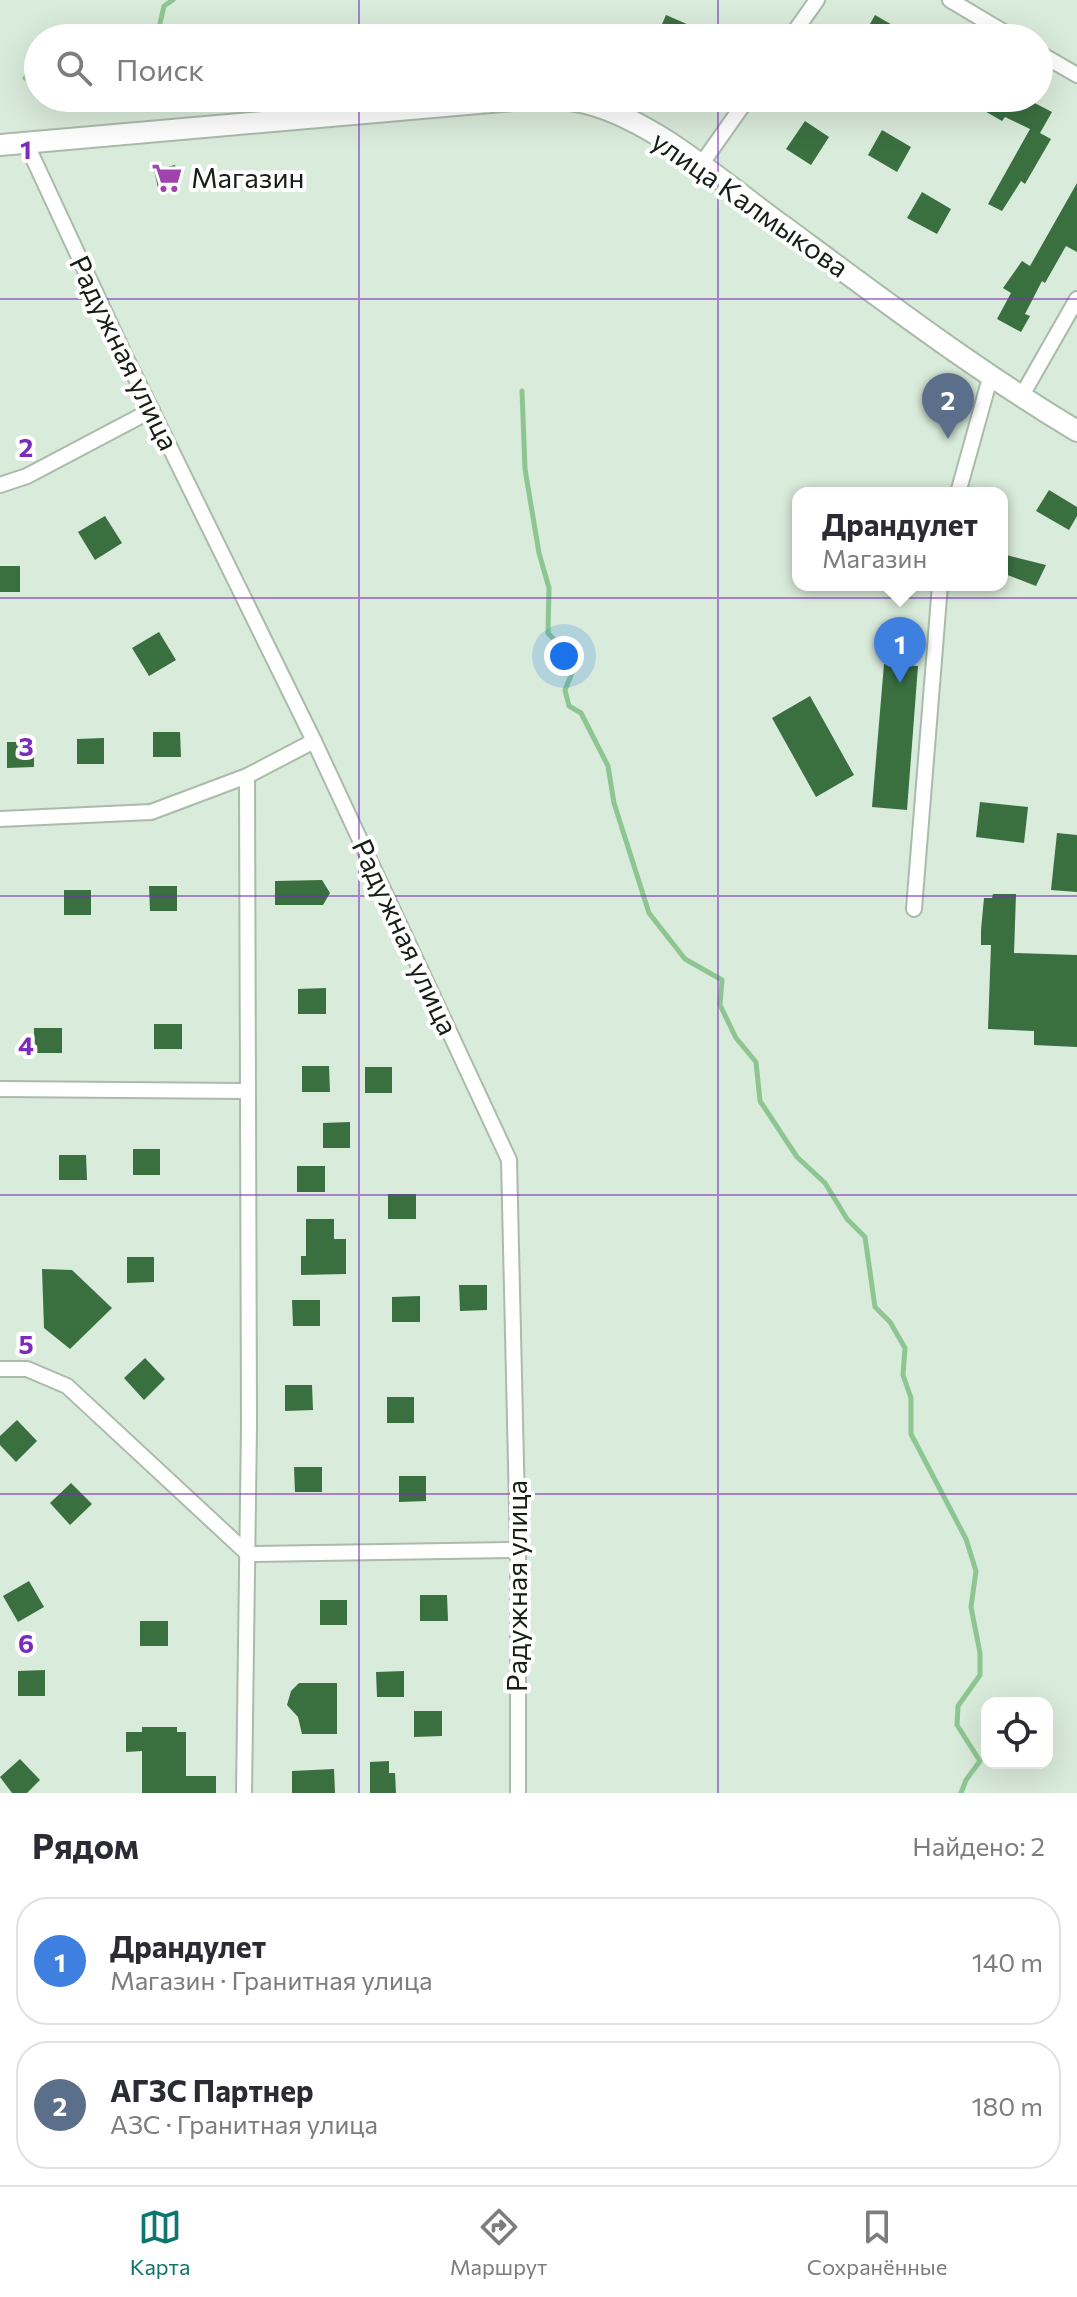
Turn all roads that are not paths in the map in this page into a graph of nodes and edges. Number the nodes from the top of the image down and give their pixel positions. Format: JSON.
{"nodes":[{"id":1,"x":817,"y":0,"type":"edge"},
{"id":2,"x":950,"y":0,"type":"edge"},
{"id":3,"x":800,"y":24,"type":"edge"},
{"id":4,"x":990,"y":24,"type":"edge"},
{"id":5,"x":1053,"y":61,"type":"edge"},
{"id":6,"x":1077,"y":75,"type":"edge"},
{"id":7,"x":386,"y":112,"type":"edge"},
{"id":8,"x":609,"y":112,"type":"edge"},
{"id":9,"x":738,"y":112,"type":"edge"},
{"id":10,"x":26,"y":143,"type":"junction"},
{"id":11,"x":0,"y":145,"type":"edge"},
{"id":12,"x":700,"y":166,"type":"junction"},
{"id":13,"x":1077,"y":299,"type":"edge"},
{"id":14,"x":990,"y":378,"type":"junction"},
{"id":15,"x":1021,"y":397,"type":"junction"},
{"id":16,"x":152,"y":410,"type":"junction"},
{"id":17,"x":1077,"y":431,"type":"edge"},
{"id":18,"x":0,"y":485,"type":"edge"},
{"id":19,"x":960,"y":487,"type":"edge"},
{"id":20,"x":940,"y":591,"type":"edge"},
{"id":21,"x":314,"y":741,"type":"junction"},
{"id":22,"x":247,"y":776,"type":"junction"},
{"id":23,"x":0,"y":819,"type":"edge"},
{"id":24,"x":914,"y":909,"type":"dead end"},
{"id":25,"x":0,"y":1089,"type":"edge"},
{"id":26,"x":245,"y":1091,"type":"junction"},
{"id":27,"x":0,"y":1369,"type":"edge"},
{"id":28,"x":518,"y":1550,"type":"junction"},
{"id":29,"x":248,"y":1554,"type":"junction"},
{"id":30,"x":244,"y":1793,"type":"edge"},
{"id":31,"x":518,"y":1793,"type":"edge"}],
"edges":[{"from":1,"to":3,"type":"street"},
{"from":2,"to":4,"type":"street"},
{"from":5,"to":6,"type":"street"},
{"from":7,"to":10,"type":"main road","name":"улица Калмыкова"},
{"from":8,"to":12,"type":"main road","name":"улица Калмыкова"},
{"from":9,"to":12,"type":"street"},
{"from":10,"to":11,"type":"main road","name":"улица Калмыкова"},
{"from":10,"to":16,"type":"street","name":"Радужная улица"},
{"from":12,"to":14,"type":"main road","name":"улица Калмыкова"},
{"from":13,"to":15,"type":"street"},
{"from":14,"to":15,"type":"main road","name":"улица Калмыкова"},
{"from":14,"to":19,"type":"street"},
{"from":15,"to":17,"type":"main road","name":"улица Калмыкова"},
{"from":16,"to":18,"type":"street"},
{"from":16,"to":21,"type":"street","name":"Радужная улица"},
{"from":20,"to":24,"type":"street"},
{"from":21,"to":22,"type":"street"},
{"from":21,"to":28,"type":"street","name":"Радужная улица"},
{"from":22,"to":23,"type":"street"},
{"from":22,"to":26,"type":"street"},
{"from":25,"to":26,"type":"street"},
{"from":26,"to":29,"type":"street"},
{"from":27,"to":29,"type":"street"},
{"from":28,"to":29,"type":"street"},
{"from":28,"to":31,"type":"street","name":"Радужная улица"},
{"from":29,"to":30,"type":"street"}]}
